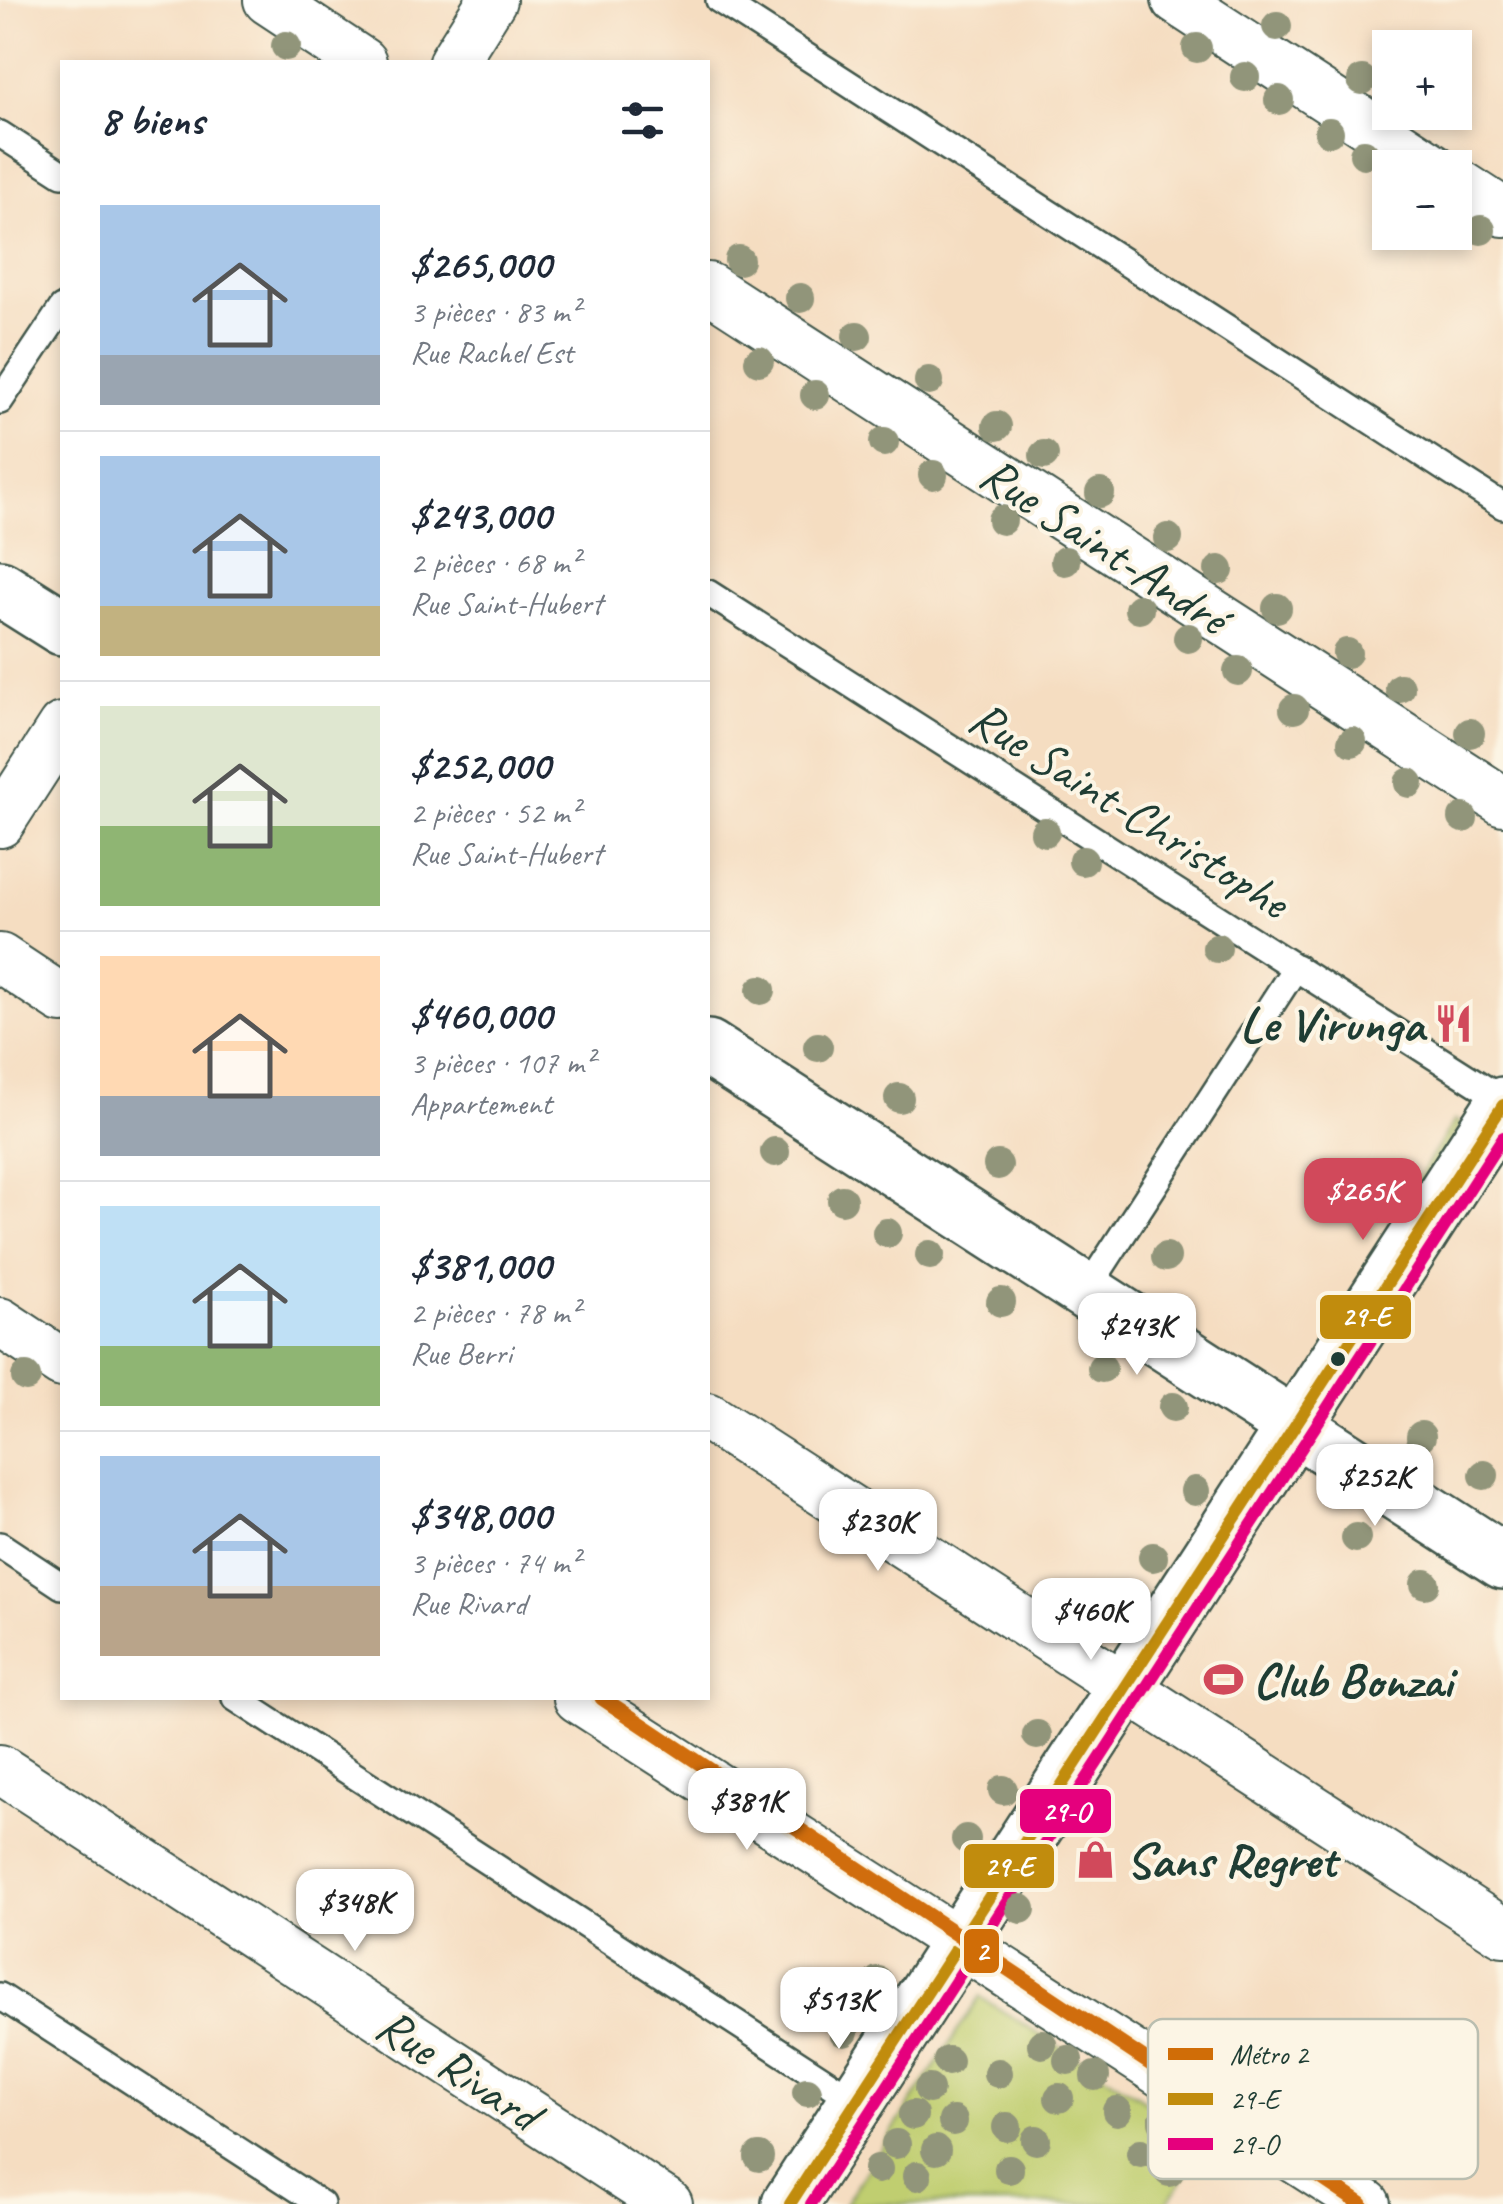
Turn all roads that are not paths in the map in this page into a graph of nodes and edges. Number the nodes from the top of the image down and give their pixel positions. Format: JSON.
{"nodes":[{"id":1,"x":268,"y":0,"type":"edge"},
{"id":2,"x":492,"y":0,"type":"edge"},
{"id":3,"x":719,"y":0,"type":"edge"},
{"id":4,"x":1176,"y":0,"type":"edge"},
{"id":5,"x":359,"y":60,"type":"edge"},
{"id":6,"x":455,"y":60,"type":"edge"},
{"id":7,"x":0,"y":134,"type":"edge"},
{"id":8,"x":1406,"y":150,"type":"edge"},
{"id":9,"x":60,"y":173,"type":"edge"},
{"id":10,"x":1472,"y":192,"type":"edge"},
{"id":11,"x":1503,"y":212,"type":"edge"},
{"id":12,"x":710,"y":288,"type":"edge"},
{"id":13,"x":60,"y":311,"type":"edge"},
{"id":14,"x":0,"y":400,"type":"edge"},
{"id":15,"x":1503,"y":506,"type":"edge"},
{"id":16,"x":0,"y":588,"type":"edge"},
{"id":17,"x":710,"y":594,"type":"edge"},
{"id":18,"x":60,"y":626,"type":"edge"},
{"id":19,"x":60,"y":730,"type":"edge"},
{"id":20,"x":1503,"y":801,"type":"edge"},
{"id":21,"x":0,"y":823,"type":"edge"},
{"id":22,"x":0,"y":958,"type":"edge"},
{"id":23,"x":1296,"y":968,"type":"junction"},
{"id":24,"x":60,"y":997,"type":"edge"},
{"id":25,"x":710,"y":1049,"type":"edge"},
{"id":26,"x":1503,"y":1102,"type":"edge"},
{"id":27,"x":1084,"y":1294,"type":"junction"},
{"id":28,"x":0,"y":1322,"type":"edge"},
{"id":29,"x":60,"y":1362,"type":"edge"},
{"id":30,"x":710,"y":1418,"type":"edge"},
{"id":31,"x":1294,"y":1427,"type":"junction"},
{"id":32,"x":0,"y":1546,"type":"edge"},
{"id":33,"x":1503,"y":1560,"type":"edge"},
{"id":34,"x":60,"y":1585,"type":"edge"},
{"id":35,"x":1126,"y":1687,"type":"junction"},
{"id":36,"x":238,"y":1700,"type":"edge"},
{"id":37,"x":581,"y":1700,"type":"edge"},
{"id":38,"x":0,"y":1769,"type":"edge"},
{"id":39,"x":1503,"y":1932,"type":"edge"},
{"id":40,"x":959,"y":1946,"type":"junction"},
{"id":41,"x":0,"y":1996,"type":"edge"},
{"id":42,"x":1148,"y":2066,"type":"edge"},
{"id":43,"x":858,"y":2102,"type":"junction"},
{"id":44,"x":1327,"y":2179,"type":"edge"},
{"id":45,"x":320,"y":2204,"type":"edge"},
{"id":46,"x":668,"y":2204,"type":"edge"},
{"id":47,"x":790,"y":2204,"type":"edge"},
{"id":48,"x":1366,"y":2204,"type":"edge"}],
"edges":[{"from":1,"to":5,"type":"street"},
{"from":2,"to":6,"type":"street"},
{"from":3,"to":15,"type":"lane"},
{"from":4,"to":8,"type":"street"},
{"from":7,"to":9,"type":"lane"},
{"from":10,"to":11,"type":"street"},
{"from":12,"to":20,"type":"street","name":"Rue Saint-André"},
{"from":13,"to":14,"type":"lane"},
{"from":16,"to":18,"type":"main road"},
{"from":17,"to":23,"type":"lane","name":"Rue Saint-Christophe"},
{"from":19,"to":21,"type":"street"},
{"from":22,"to":24,"type":"street"},
{"from":23,"to":26,"type":"lane","name":"Rue Saint-Christophe"},
{"from":23,"to":27,"type":"lane"},
{"from":25,"to":27,"type":"main road"},
{"from":26,"to":31,"type":"main road"},
{"from":27,"to":31,"type":"main road"},
{"from":28,"to":29,"type":"street"},
{"from":30,"to":35,"type":"street"},
{"from":31,"to":33,"type":"main road"},
{"from":31,"to":35,"type":"main road"},
{"from":32,"to":34,"type":"lane"},
{"from":35,"to":39,"type":"street"},
{"from":35,"to":40,"type":"main road"},
{"from":36,"to":43,"type":"lane"},
{"from":37,"to":40,"type":"street"},
{"from":38,"to":46,"type":"street","name":"Rue Rivard"},
{"from":40,"to":42,"type":"street"},
{"from":40,"to":43,"type":"main road"},
{"from":41,"to":45,"type":"lane"},
{"from":43,"to":47,"type":"main road"},
{"from":44,"to":48,"type":"street"}]}
